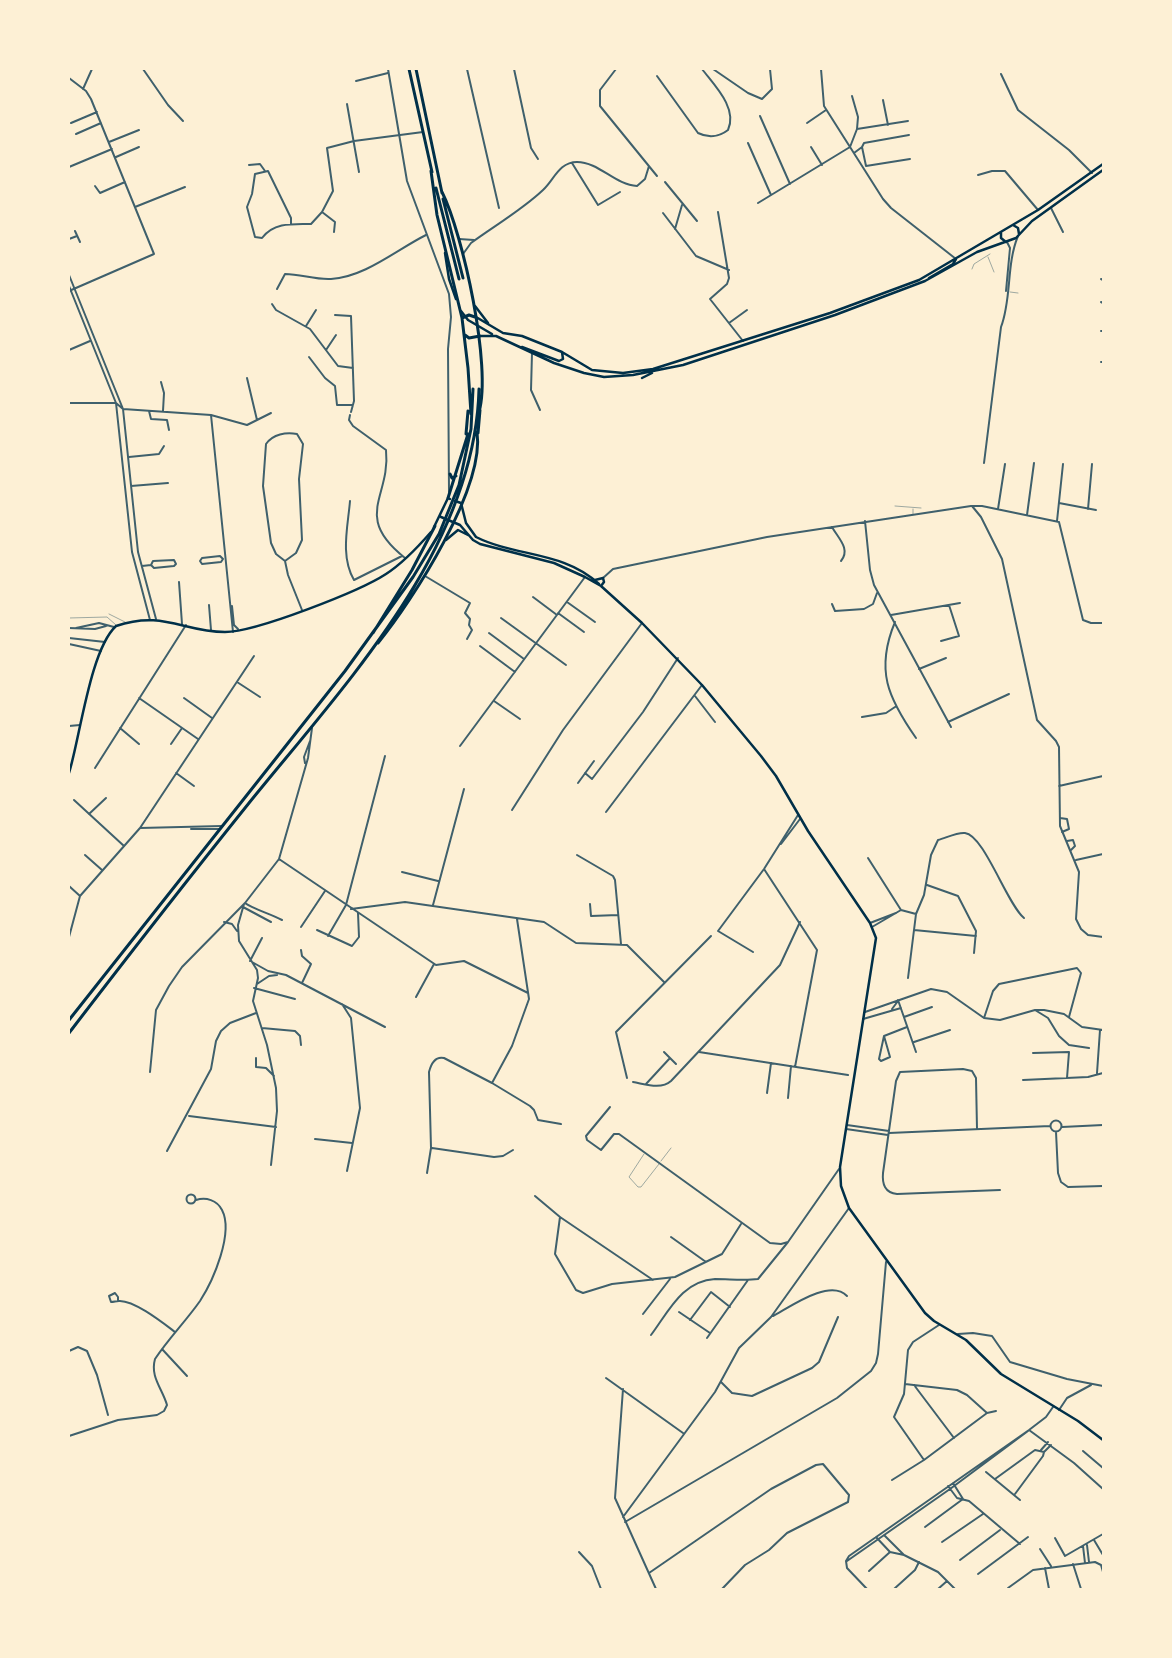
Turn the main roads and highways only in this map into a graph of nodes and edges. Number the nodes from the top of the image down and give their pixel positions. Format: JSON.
{"nodes":[{"id":1,"x":409,"y":69,"type":"edge"},
{"id":2,"x":416,"y":69,"type":"edge"},
{"id":3,"x":1103,"y":164,"type":"edge"},
{"id":4,"x":1103,"y":170,"type":"edge"},
{"id":5,"x":432,"y":171,"type":"junction"},
{"id":6,"x":439,"y":177,"type":"junction"},
{"id":7,"x":433,"y":178,"type":"junction"},
{"id":8,"x":442,"y":192,"type":"junction"},
{"id":9,"x":1012,"y":224,"type":"junction"},
{"id":10,"x":1001,"y":232,"type":"junction"},
{"id":11,"x":1019,"y":235,"type":"junction"},
{"id":12,"x":444,"y":242,"type":"junction"},
{"id":13,"x":1007,"y":242,"type":"junction"},
{"id":14,"x":956,"y":259,"type":"junction"},
{"id":15,"x":929,"y":279,"type":"junction"},
{"id":16,"x":473,"y":303,"type":"junction"},
{"id":17,"x":476,"y":317,"type":"junction"},
{"id":18,"x":462,"y":318,"type":"junction"},
{"id":19,"x":492,"y":328,"type":"junction"},
{"id":20,"x":464,"y":334,"type":"junction"},
{"id":21,"x":480,"y":336,"type":"junction"},
{"id":22,"x":511,"y":343,"type":"junction"},
{"id":23,"x":518,"y":347,"type":"junction"},
{"id":24,"x":562,"y":352,"type":"junction"},
{"id":25,"x":656,"y":372,"type":"junction"},
{"id":26,"x":642,"y":378,"type":"dead end"},
{"id":27,"x":473,"y":389,"type":"dead end"},
{"id":28,"x":479,"y":389,"type":"dead end"},
{"id":29,"x":469,"y":405,"type":"junction"},
{"id":30,"x":481,"y":406,"type":"junction"},
{"id":31,"x":472,"y":419,"type":"junction"},
{"id":32,"x":477,"y":420,"type":"junction"},
{"id":33,"x":471,"y":428,"type":"junction"},
{"id":34,"x":476,"y":428,"type":"junction"},
{"id":35,"x":477,"y":436,"type":"junction"},
{"id":36,"x":466,"y":440,"type":"junction"},
{"id":37,"x":458,"y":473,"type":"junction"},
{"id":38,"x":450,"y":474,"type":"road end"},
{"id":39,"x":448,"y":498,"type":"junction"},
{"id":40,"x":461,"y":504,"type":"junction"},
{"id":41,"x":442,"y":517,"type":"junction"},
{"id":42,"x":452,"y":522,"type":"junction"},
{"id":43,"x":435,"y":526,"type":"junction"},
{"id":44,"x":473,"y":540,"type":"junction"},
{"id":45,"x":442,"y":543,"type":"junction"},
{"id":46,"x":595,"y":580,"type":"junction"},
{"id":47,"x":603,"y":584,"type":"junction"},
{"id":48,"x":364,"y":648,"type":"junction"},
{"id":49,"x":370,"y":652,"type":"junction"},
{"id":50,"x":357,"y":667,"type":"junction"},
{"id":51,"x":345,"y":671,"type":"junction"},
{"id":52,"x":319,"y":716,"type":"junction"},
{"id":53,"x":303,"y":725,"type":"junction"},
{"id":54,"x":282,"y":762,"type":"junction"},
{"id":55,"x":69,"y":774,"type":"edge"},
{"id":56,"x":69,"y":1020,"type":"edge"},
{"id":57,"x":69,"y":1033,"type":"edge"},
{"id":58,"x":1103,"y":1440,"type":"edge"}],
"edges":[{"from":1,"to":5,"type":"highway"},
{"from":2,"to":6,"type":"highway"},
{"from":3,"to":9,"type":"main road"},
{"from":4,"to":11,"type":"main road"},
{"from":5,"to":7,"type":"highway"},
{"from":5,"to":12,"type":"highway"},
{"from":6,"to":7,"type":"highway"},
{"from":6,"to":8,"type":"highway"},
{"from":7,"to":8,"type":"highway"},
{"from":8,"to":16,"type":"highway"},
{"from":9,"to":10,"type":"main road"},
{"from":9,"to":11,"type":"main road"},
{"from":10,"to":13,"type":"main road"},
{"from":10,"to":14,"type":"main road"},
{"from":11,"to":13,"type":"main road"},
{"from":12,"to":18,"type":"highway"},
{"from":12,"to":22,"type":"main road"},
{"from":13,"to":15,"type":"main road"},
{"from":14,"to":15,"type":"main road"},
{"from":14,"to":24,"type":"main road"},
{"from":15,"to":25,"type":"main road"},
{"from":16,"to":17,"type":"highway"},
{"from":16,"to":19,"type":"main road"},
{"from":17,"to":18,"type":"highway"},
{"from":17,"to":19,"type":"main road"},
{"from":17,"to":21,"type":"highway"},
{"from":18,"to":20,"type":"highway"},
{"from":19,"to":24,"type":"main road"},
{"from":20,"to":21,"type":"highway"},
{"from":20,"to":29,"type":"highway"},
{"from":21,"to":22,"type":"main road"},
{"from":21,"to":30,"type":"highway"},
{"from":22,"to":23,"type":"main road"},
{"from":23,"to":24,"type":"main road"},
{"from":23,"to":25,"type":"main road"},
{"from":25,"to":26,"type":"main road"},
{"from":27,"to":31,"type":"highway"},
{"from":28,"to":32,"type":"highway"},
{"from":29,"to":31,"type":"highway"},
{"from":29,"to":36,"type":"highway"},
{"from":30,"to":32,"type":"highway"},
{"from":30,"to":35,"type":"highway"},
{"from":31,"to":33,"type":"highway"},
{"from":32,"to":34,"type":"highway"},
{"from":33,"to":36,"type":"highway"},
{"from":33,"to":48,"type":"highway"},
{"from":34,"to":35,"type":"highway"},
{"from":34,"to":49,"type":"highway"},
{"from":35,"to":40,"type":"highway"},
{"from":36,"to":37,"type":"highway"},
{"from":37,"to":38,"type":"highway"},
{"from":37,"to":39,"type":"highway"},
{"from":39,"to":40,"type":"main road"},
{"from":39,"to":41,"type":"main road"},
{"from":40,"to":42,"type":"highway"},
{"from":40,"to":46,"type":"main road"},
{"from":41,"to":42,"type":"main road"},
{"from":41,"to":43,"type":"main road"},
{"from":42,"to":44,"type":"main road"},
{"from":42,"to":45,"type":"highway"},
{"from":43,"to":48,"type":"highway"},
{"from":43,"to":55,"type":"main road"},
{"from":44,"to":45,"type":"main road"},
{"from":44,"to":47,"type":"main road"},
{"from":45,"to":49,"type":"highway"},
{"from":46,"to":47,"type":"main road"},
{"from":46,"to":47,"type":"main road"},
{"from":47,"to":58,"type":"main road"},
{"from":48,"to":51,"type":"highway"},
{"from":49,"to":50,"type":"highway"},
{"from":50,"to":51,"type":"highway"},
{"from":50,"to":52,"type":"highway"},
{"from":51,"to":52,"type":"highway"},
{"from":51,"to":53,"type":"highway"},
{"from":52,"to":54,"type":"highway"},
{"from":53,"to":54,"type":"highway"},
{"from":53,"to":56,"type":"highway"},
{"from":54,"to":57,"type":"highway"}]}
